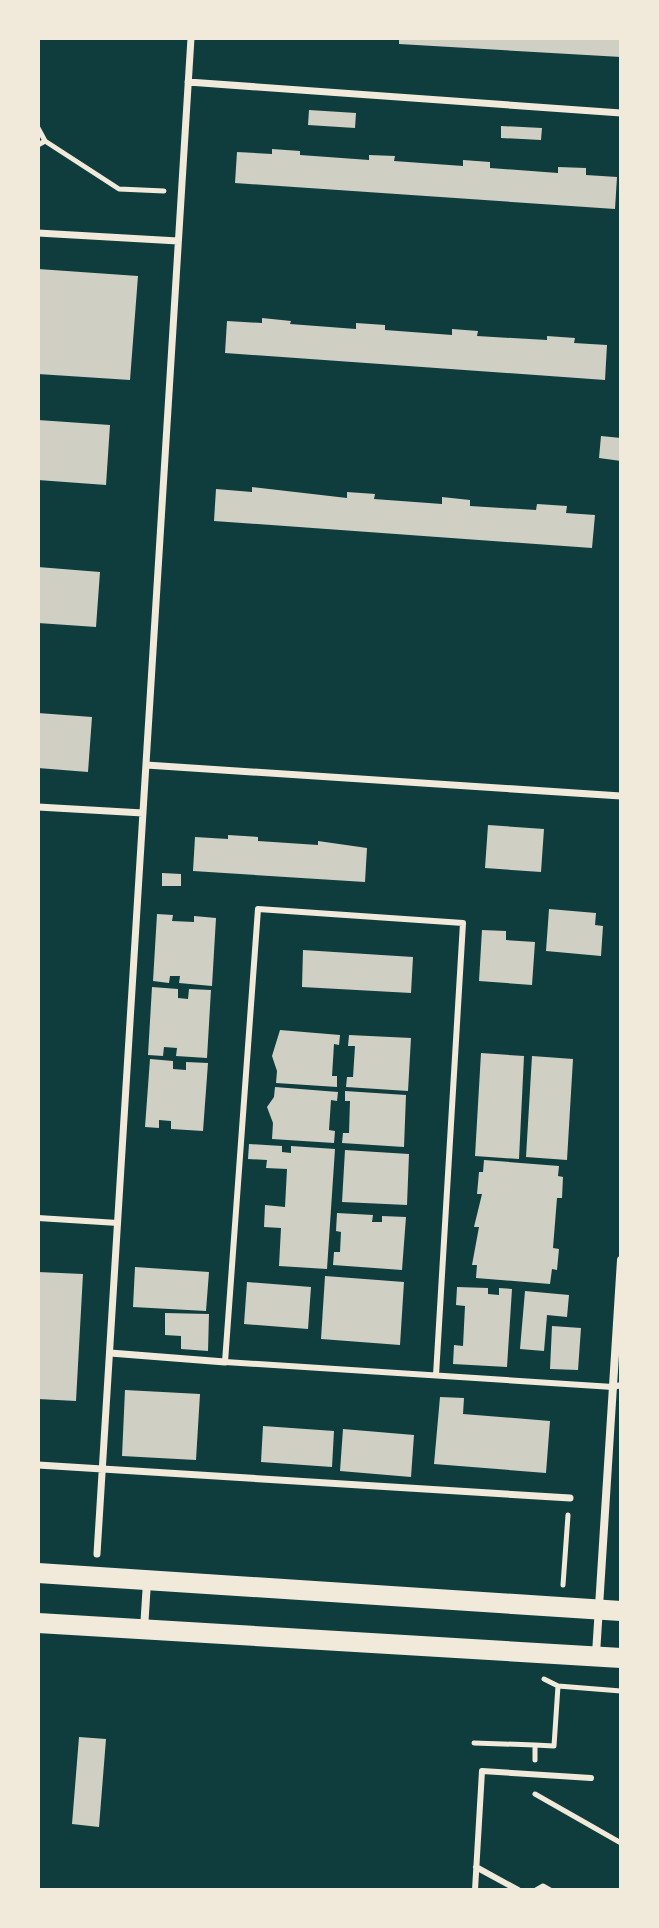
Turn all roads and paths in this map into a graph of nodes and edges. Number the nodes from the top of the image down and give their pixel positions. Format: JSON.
{"nodes":[{"id":1,"x":191,"y":38,"type":"edge"},
{"id":2,"x":188,"y":82,"type":"junction"},
{"id":3,"x":621,"y":113,"type":"edge"},
{"id":4,"x":38,"y":128,"type":"edge"},
{"id":5,"x":45,"y":141,"type":"junction"},
{"id":6,"x":38,"y":145,"type":"edge"},
{"id":7,"x":181,"y":191,"type":"junction"},
{"id":8,"x":38,"y":233,"type":"edge"},
{"id":9,"x":178,"y":241,"type":"junction"},
{"id":10,"x":146,"y":765,"type":"junction"},
{"id":11,"x":621,"y":796,"type":"edge"},
{"id":12,"x":38,"y":807,"type":"edge"},
{"id":13,"x":143,"y":813,"type":"junction"},
{"id":14,"x":38,"y":1218,"type":"edge"},
{"id":15,"x":118,"y":1223,"type":"junction"},
{"id":16,"x":621,"y":1260,"type":"edge"},
{"id":17,"x":110,"y":1353,"type":"junction"},
{"id":18,"x":225,"y":1362,"type":"junction"},
{"id":19,"x":436,"y":1375,"type":"junction"},
{"id":20,"x":617,"y":1386,"type":"edge"},
{"id":21,"x":38,"y":1465,"type":"edge"},
{"id":22,"x":102,"y":1469,"type":"junction"},
{"id":23,"x":570,"y":1498,"type":"joint"},
{"id":24,"x":97,"y":1554,"type":"dead end"},
{"id":25,"x":38,"y":1573,"type":"edge"},
{"id":26,"x":147,"y":1580,"type":"junction"},
{"id":27,"x":563,"y":1586,"type":"dead end"},
{"id":28,"x":599,"y":1609,"type":"junction"},
{"id":29,"x":621,"y":1611,"type":"edge"},
{"id":30,"x":38,"y":1623,"type":"edge"},
{"id":31,"x":144,"y":1629,"type":"junction"},
{"id":32,"x":596,"y":1656,"type":"junction"},
{"id":33,"x":621,"y":1658,"type":"edge"},
{"id":34,"x":538,"y":1676,"type":"dead end"},
{"id":35,"x":621,"y":1691,"type":"edge"},
{"id":36,"x":474,"y":1743,"type":"dead end"},
{"id":37,"x":535,"y":1745,"type":"dead end"},
{"id":38,"x":591,"y":1778,"type":"dead end"},
{"id":39,"x":476,"y":1867,"type":"junction"},
{"id":40,"x":475,"y":1890,"type":"edge"},
{"id":41,"x":518,"y":1890,"type":"edge"},
{"id":42,"x":536,"y":1890,"type":"edge"},
{"id":43,"x":550,"y":1890,"type":"edge"}],
"edges":[{"from":1,"to":2,"type":"street"},
{"from":2,"to":3,"type":"street"},
{"from":2,"to":7,"type":"street"},
{"from":4,"to":5,"type":"path"},
{"from":5,"to":6,"type":"path"},
{"from":5,"to":7,"type":"path"},
{"from":7,"to":9,"type":"street"},
{"from":8,"to":9,"type":"street"},
{"from":9,"to":10,"type":"street"},
{"from":10,"to":11,"type":"street"},
{"from":10,"to":13,"type":"street"},
{"from":12,"to":13,"type":"street"},
{"from":13,"to":15,"type":"street"},
{"from":14,"to":15,"type":"lane"},
{"from":15,"to":17,"type":"street"},
{"from":16,"to":20,"type":"street"},
{"from":17,"to":18,"type":"street"},
{"from":17,"to":22,"type":"street"},
{"from":18,"to":19,"type":"lane"},
{"from":18,"to":19,"type":"lane"},
{"from":19,"to":20,"type":"lane"},
{"from":20,"to":28,"type":"street"},
{"from":21,"to":22,"type":"street"},
{"from":22,"to":23,"type":"street"},
{"from":22,"to":24,"type":"street"},
{"from":23,"to":27,"type":"path"},
{"from":25,"to":26,"type":"main road"},
{"from":26,"to":28,"type":"main road"},
{"from":26,"to":31,"type":"street"},
{"from":28,"to":29,"type":"main road"},
{"from":28,"to":32,"type":"street"},
{"from":30,"to":31,"type":"main road"},
{"from":31,"to":32,"type":"main road"},
{"from":32,"to":33,"type":"main road"},
{"from":34,"to":35,"type":"path"},
{"from":36,"to":37,"type":"path"},
{"from":38,"to":39,"type":"lane"},
{"from":39,"to":40,"type":"lane"},
{"from":39,"to":41,"type":"lane"},
{"from":42,"to":43,"type":"path"}]}
